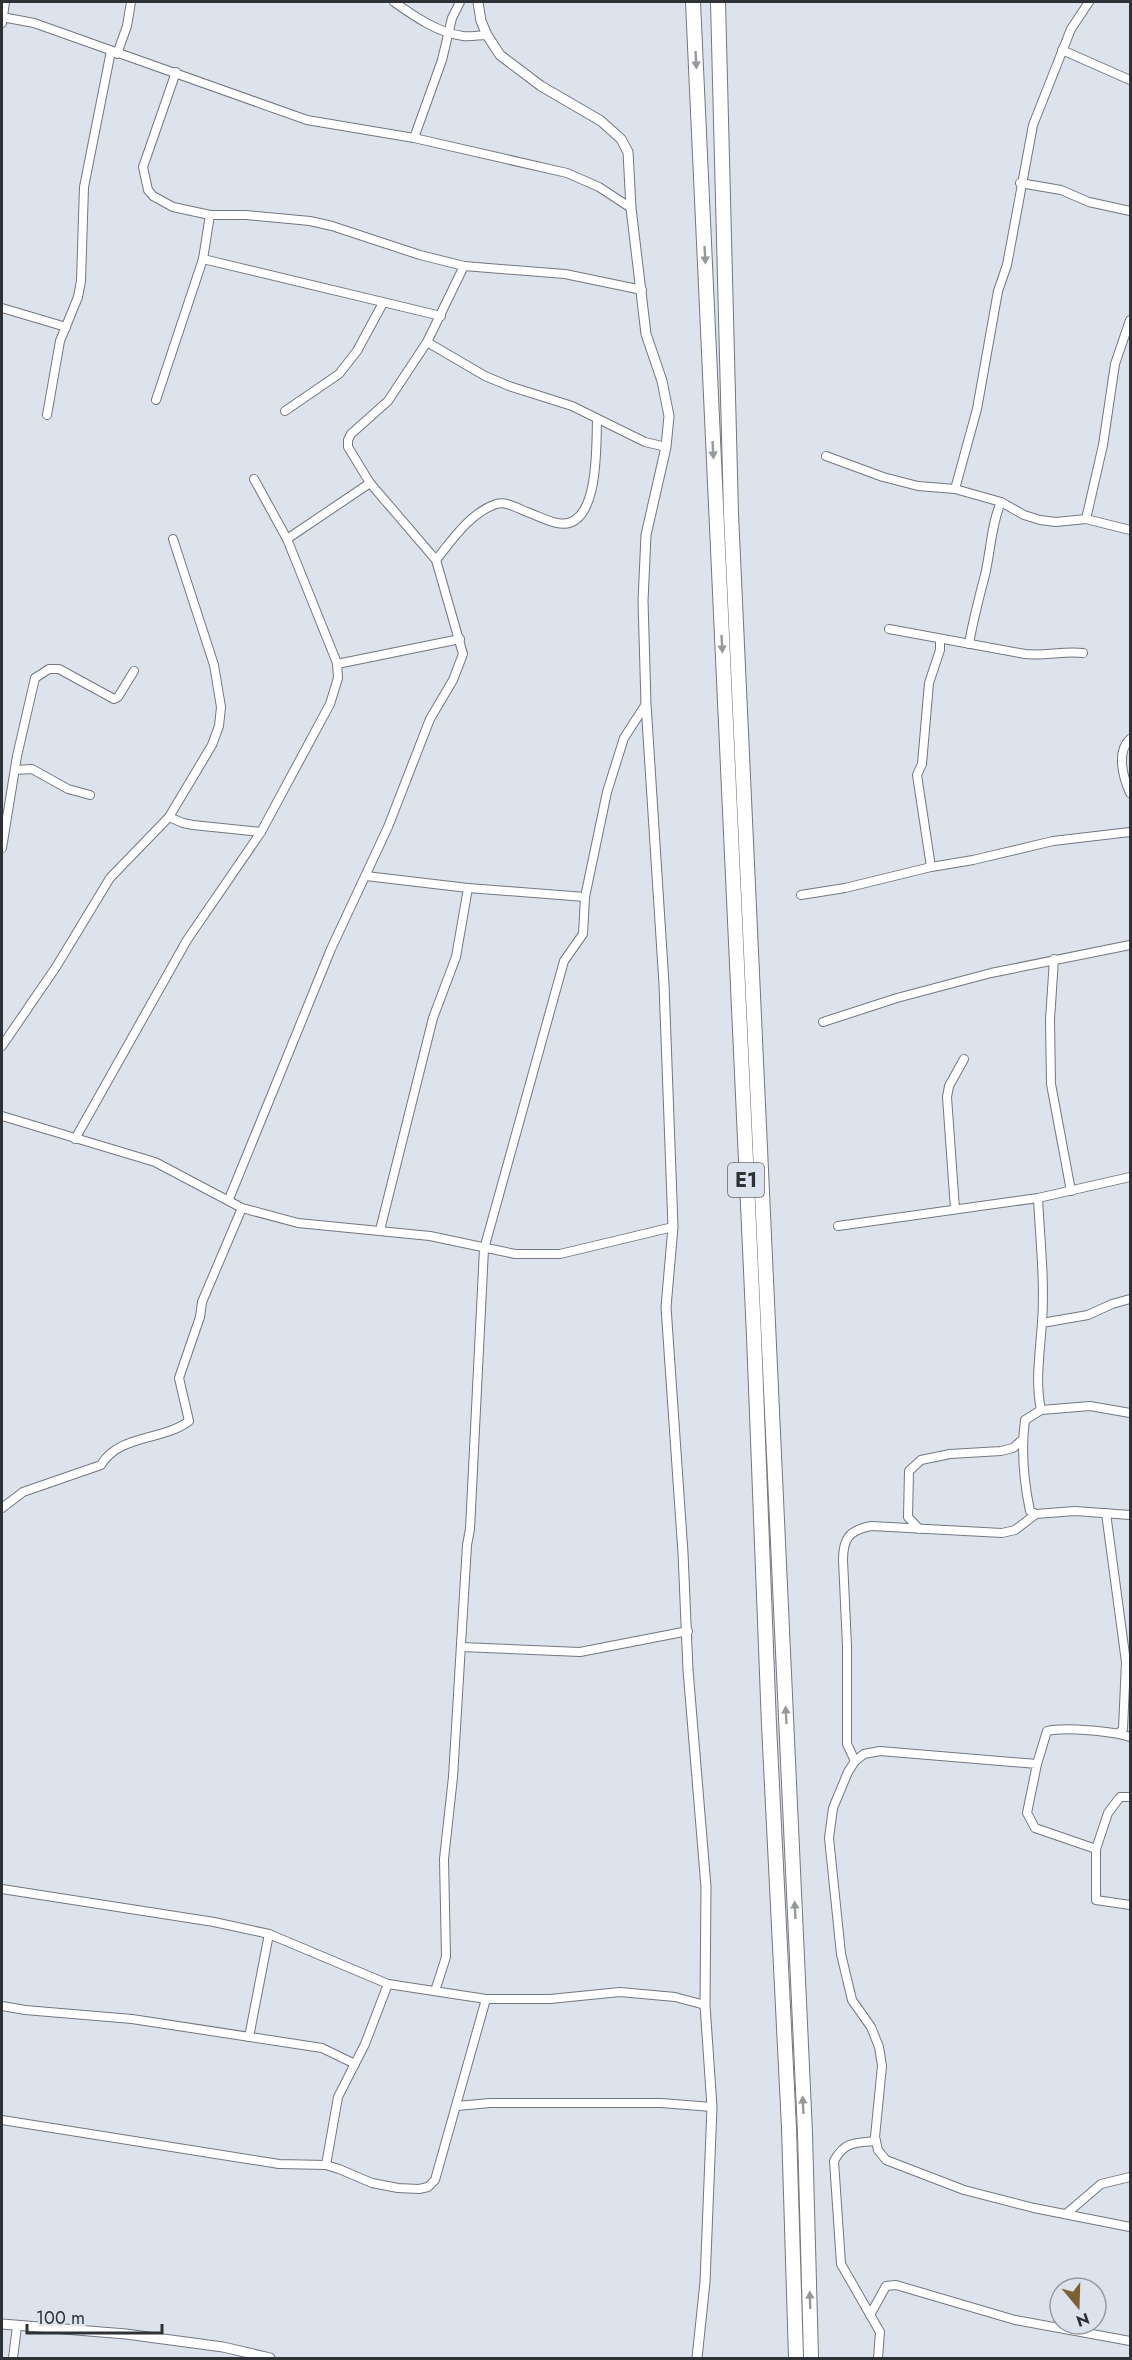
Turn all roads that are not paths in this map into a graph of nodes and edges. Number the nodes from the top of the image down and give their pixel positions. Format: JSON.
{"nodes":[{"id":1,"x":5,"y":2,"type":"edge"},
{"id":2,"x":131,"y":2,"type":"edge"},
{"id":3,"x":394,"y":2,"type":"edge"},
{"id":4,"x":460,"y":2,"type":"edge"},
{"id":5,"x":478,"y":2,"type":"edge"},
{"id":6,"x":693,"y":2,"type":"edge"},
{"id":7,"x":718,"y":2,"type":"edge"},
{"id":8,"x":1089,"y":2,"type":"edge"},
{"id":9,"x":2,"y":17,"type":"edge"},
{"id":10,"x":2,"y":23,"type":"edge"},
{"id":11,"x":448,"y":33,"type":"junction"},
{"id":12,"x":487,"y":35,"type":"junction"},
{"id":13,"x":1062,"y":50,"type":"junction"},
{"id":14,"x":114,"y":53,"type":"junction"},
{"id":15,"x":176,"y":72,"type":"junction"},
{"id":16,"x":1131,"y":80,"type":"edge"},
{"id":17,"x":414,"y":138,"type":"junction"},
{"id":18,"x":1020,"y":183,"type":"junction"},
{"id":19,"x":631,"y":208,"type":"junction"},
{"id":20,"x":1131,"y":211,"type":"edge"},
{"id":21,"x":210,"y":215,"type":"junction"},
{"id":22,"x":203,"y":259,"type":"junction"},
{"id":23,"x":464,"y":266,"type":"junction"},
{"id":24,"x":642,"y":290,"type":"junction"},
{"id":25,"x":382,"y":303,"type":"junction"},
{"id":26,"x":2,"y":308,"type":"edge"},
{"id":27,"x":441,"y":316,"type":"junction"},
{"id":28,"x":1131,"y":320,"type":"edge"},
{"id":29,"x":66,"y":327,"type":"junction"},
{"id":30,"x":427,"y":342,"type":"junction"},
{"id":31,"x":156,"y":400,"type":"dead end"},
{"id":32,"x":285,"y":411,"type":"dead end"},
{"id":33,"x":47,"y":415,"type":"dead end"},
{"id":34,"x":597,"y":420,"type":"junction"},
{"id":35,"x":666,"y":447,"type":"junction"},
{"id":36,"x":826,"y":456,"type":"dead end"},
{"id":37,"x":254,"y":479,"type":"dead end"},
{"id":38,"x":370,"y":483,"type":"junction"},
{"id":39,"x":955,"y":489,"type":"junction"},
{"id":40,"x":1001,"y":502,"type":"junction"},
{"id":41,"x":1086,"y":519,"type":"junction"},
{"id":42,"x":1131,"y":530,"type":"edge"},
{"id":43,"x":172,"y":539,"type":"dead end"},
{"id":44,"x":287,"y":539,"type":"junction"},
{"id":45,"x":436,"y":560,"type":"junction"},
{"id":46,"x":889,"y":630,"type":"dead end"},
{"id":47,"x":460,"y":639,"type":"junction"},
{"id":48,"x":940,"y":640,"type":"junction"},
{"id":49,"x":969,"y":644,"type":"junction"},
{"id":50,"x":1083,"y":653,"type":"dead end"},
{"id":51,"x":337,"y":664,"type":"junction"},
{"id":52,"x":134,"y":671,"type":"dead end"},
{"id":53,"x":646,"y":704,"type":"junction"},
{"id":54,"x":1131,"y":739,"type":"edge"},
{"id":55,"x":15,"y":770,"type":"junction"},
{"id":56,"x":1131,"y":793,"type":"edge"},
{"id":57,"x":90,"y":795,"type":"dead end"},
{"id":58,"x":169,"y":817,"type":"junction"},
{"id":59,"x":261,"y":832,"type":"junction"},
{"id":60,"x":1131,"y":832,"type":"edge"},
{"id":61,"x":2,"y":848,"type":"edge"},
{"id":62,"x":931,"y":867,"type":"junction"},
{"id":63,"x":366,"y":876,"type":"junction"},
{"id":64,"x":468,"y":888,"type":"junction"},
{"id":65,"x":801,"y":895,"type":"dead end"},
{"id":66,"x":585,"y":897,"type":"junction"},
{"id":67,"x":1131,"y":945,"type":"edge"},
{"id":68,"x":1054,"y":959,"type":"junction"},
{"id":69,"x":823,"y":1022,"type":"dead end"},
{"id":70,"x":2,"y":1046,"type":"edge"},
{"id":71,"x":964,"y":1059,"type":"dead end"},
{"id":72,"x":2,"y":1116,"type":"edge"},
{"id":73,"x":75,"y":1139,"type":"junction"},
{"id":74,"x":1131,"y":1177,"type":"edge"},
{"id":75,"x":1071,"y":1191,"type":"junction"},
{"id":76,"x":1038,"y":1198,"type":"junction"},
{"id":77,"x":229,"y":1199,"type":"junction"},
{"id":78,"x":242,"y":1208,"type":"junction"},
{"id":79,"x":955,"y":1209,"type":"junction"},
{"id":80,"x":838,"y":1226,"type":"dead end"},
{"id":81,"x":673,"y":1227,"type":"junction"},
{"id":82,"x":380,"y":1230,"type":"junction"},
{"id":83,"x":484,"y":1249,"type":"junction"},
{"id":84,"x":1131,"y":1299,"type":"edge"},
{"id":85,"x":1042,"y":1323,"type":"junction"},
{"id":86,"x":1041,"y":1410,"type":"junction"},
{"id":87,"x":1131,"y":1413,"type":"edge"},
{"id":88,"x":1022,"y":1440,"type":"junction"},
{"id":89,"x":2,"y":1508,"type":"edge"},
{"id":90,"x":1106,"y":1513,"type":"junction"},
{"id":91,"x":1036,"y":1514,"type":"junction"},
{"id":92,"x":1131,"y":1515,"type":"edge"},
{"id":93,"x":919,"y":1528,"type":"junction"},
{"id":94,"x":688,"y":1631,"type":"junction"},
{"id":95,"x":1126,"y":1632,"type":"edge"},
{"id":96,"x":461,"y":1647,"type":"junction"},
{"id":97,"x":1119,"y":1733,"type":"junction"},
{"id":98,"x":1131,"y":1737,"type":"edge"},
{"id":99,"x":855,"y":1761,"type":"junction"},
{"id":100,"x":1037,"y":1764,"type":"junction"},
{"id":101,"x":1131,"y":1797,"type":"edge"},
{"id":102,"x":1096,"y":1849,"type":"junction"},
{"id":103,"x":2,"y":1888,"type":"edge"},
{"id":104,"x":1131,"y":1905,"type":"edge"},
{"id":105,"x":269,"y":1934,"type":"junction"},
{"id":106,"x":388,"y":1984,"type":"junction"},
{"id":107,"x":435,"y":1991,"type":"junction"},
{"id":108,"x":486,"y":1999,"type":"junction"},
{"id":109,"x":705,"y":2005,"type":"junction"},
{"id":110,"x":2,"y":2006,"type":"edge"},
{"id":111,"x":249,"y":2037,"type":"junction"},
{"id":112,"x":355,"y":2064,"type":"junction"},
{"id":113,"x":457,"y":2106,"type":"junction"},
{"id":114,"x":712,"y":2108,"type":"junction"},
{"id":115,"x":2,"y":2120,"type":"edge"},
{"id":116,"x":876,"y":2141,"type":"junction"},
{"id":117,"x":326,"y":2165,"type":"junction"},
{"id":118,"x":1131,"y":2177,"type":"edge"},
{"id":119,"x":1066,"y":2214,"type":"junction"},
{"id":120,"x":1131,"y":2228,"type":"edge"},
{"id":121,"x":870,"y":2315,"type":"junction"},
{"id":122,"x":2,"y":2324,"type":"edge"},
{"id":123,"x":17,"y":2326,"type":"junction"},
{"id":124,"x":1131,"y":2341,"type":"edge"},
{"id":125,"x":13,"y":2358,"type":"edge"},
{"id":126,"x":270,"y":2358,"type":"edge"},
{"id":127,"x":697,"y":2358,"type":"edge"},
{"id":128,"x":796,"y":2358,"type":"edge"},
{"id":129,"x":811,"y":2358,"type":"edge"},
{"id":130,"x":878,"y":2358,"type":"edge"}],
"edges":[{"from":1,"to":9,"type":"street"},
{"from":2,"to":14,"type":"street"},
{"from":3,"to":11,"type":"street"},
{"from":4,"to":11,"type":"street"},
{"from":5,"to":12,"type":"street"},
{"from":6,"to":128,"type":"highway","number":"E1","one_way":true},
{"from":129,"to":7,"type":"highway","number":"E1","one_way":true},
{"from":8,"to":13,"type":"street"},
{"from":9,"to":10,"type":"street"},
{"from":9,"to":14,"type":"street"},
{"from":11,"to":12,"type":"street"},
{"from":11,"to":17,"type":"street"},
{"from":12,"to":19,"type":"street"},
{"from":13,"to":16,"type":"street"},
{"from":13,"to":18,"type":"street"},
{"from":14,"to":15,"type":"street"},
{"from":14,"to":29,"type":"street"},
{"from":15,"to":17,"type":"street"},
{"from":15,"to":21,"type":"street"},
{"from":17,"to":19,"type":"street"},
{"from":18,"to":20,"type":"street"},
{"from":18,"to":39,"type":"street"},
{"from":19,"to":24,"type":"street"},
{"from":21,"to":22,"type":"street"},
{"from":21,"to":23,"type":"street"},
{"from":22,"to":25,"type":"street"},
{"from":22,"to":31,"type":"street"},
{"from":23,"to":24,"type":"street"},
{"from":23,"to":27,"type":"street"},
{"from":24,"to":35,"type":"street"},
{"from":25,"to":27,"type":"street"},
{"from":25,"to":32,"type":"street"},
{"from":26,"to":29,"type":"street"},
{"from":27,"to":30,"type":"street"},
{"from":28,"to":41,"type":"street"},
{"from":29,"to":33,"type":"street"},
{"from":30,"to":34,"type":"street"},
{"from":30,"to":38,"type":"street"},
{"from":34,"to":35,"type":"street"},
{"from":34,"to":45,"type":"street"},
{"from":35,"to":53,"type":"street"},
{"from":36,"to":39,"type":"street"},
{"from":37,"to":44,"type":"street"},
{"from":38,"to":44,"type":"street"},
{"from":38,"to":45,"type":"street"},
{"from":39,"to":40,"type":"street"},
{"from":40,"to":41,"type":"street"},
{"from":40,"to":49,"type":"street"},
{"from":41,"to":42,"type":"street"},
{"from":43,"to":58,"type":"street"},
{"from":44,"to":51,"type":"street"},
{"from":45,"to":47,"type":"street"},
{"from":46,"to":48,"type":"street"},
{"from":47,"to":51,"type":"street"},
{"from":47,"to":63,"type":"street"},
{"from":48,"to":49,"type":"street"},
{"from":48,"to":62,"type":"street"},
{"from":49,"to":50,"type":"street"},
{"from":51,"to":59,"type":"street"},
{"from":52,"to":55,"type":"street"},
{"from":53,"to":66,"type":"street"},
{"from":53,"to":81,"type":"street"},
{"from":54,"to":56,"type":"street"},
{"from":55,"to":57,"type":"street"},
{"from":55,"to":61,"type":"street"},
{"from":58,"to":59,"type":"street"},
{"from":58,"to":70,"type":"street"},
{"from":59,"to":73,"type":"street"},
{"from":60,"to":62,"type":"street"},
{"from":62,"to":65,"type":"street"},
{"from":63,"to":64,"type":"street"},
{"from":63,"to":77,"type":"street"},
{"from":64,"to":66,"type":"street"},
{"from":64,"to":82,"type":"street"},
{"from":66,"to":83,"type":"street"},
{"from":67,"to":68,"type":"street"},
{"from":68,"to":69,"type":"street"},
{"from":68,"to":75,"type":"street"},
{"from":71,"to":79,"type":"street"},
{"from":72,"to":73,"type":"street"},
{"from":73,"to":77,"type":"street"},
{"from":74,"to":75,"type":"street"},
{"from":75,"to":76,"type":"street"},
{"from":76,"to":79,"type":"street"},
{"from":76,"to":85,"type":"street"},
{"from":77,"to":78,"type":"street"},
{"from":78,"to":82,"type":"street"},
{"from":78,"to":89,"type":"street"},
{"from":79,"to":80,"type":"street"},
{"from":81,"to":83,"type":"street"},
{"from":81,"to":94,"type":"street"},
{"from":82,"to":83,"type":"street"},
{"from":83,"to":96,"type":"street"},
{"from":84,"to":85,"type":"street"},
{"from":85,"to":86,"type":"street"},
{"from":86,"to":87,"type":"street"},
{"from":86,"to":88,"type":"street"},
{"from":88,"to":91,"type":"street"},
{"from":88,"to":93,"type":"street"},
{"from":90,"to":91,"type":"street"},
{"from":90,"to":92,"type":"street"},
{"from":90,"to":95,"type":"street"},
{"from":91,"to":93,"type":"street"},
{"from":93,"to":99,"type":"street"},
{"from":94,"to":96,"type":"street"},
{"from":94,"to":109,"type":"street"},
{"from":95,"to":97,"type":"street"},
{"from":96,"to":107,"type":"street"},
{"from":97,"to":98,"type":"street"},
{"from":97,"to":100,"type":"street"},
{"from":99,"to":100,"type":"street"},
{"from":99,"to":116,"type":"street"},
{"from":100,"to":102,"type":"street"},
{"from":101,"to":102,"type":"street"},
{"from":102,"to":104,"type":"street"},
{"from":103,"to":105,"type":"street"},
{"from":105,"to":106,"type":"street"},
{"from":105,"to":111,"type":"street"},
{"from":106,"to":107,"type":"street"},
{"from":106,"to":112,"type":"street"},
{"from":107,"to":108,"type":"street"},
{"from":108,"to":109,"type":"street"},
{"from":108,"to":113,"type":"street"},
{"from":109,"to":114,"type":"street"},
{"from":110,"to":111,"type":"street"},
{"from":111,"to":112,"type":"street"},
{"from":112,"to":117,"type":"street"},
{"from":113,"to":114,"type":"street"},
{"from":113,"to":117,"type":"street"},
{"from":114,"to":127,"type":"street"},
{"from":115,"to":117,"type":"street"},
{"from":116,"to":119,"type":"street"},
{"from":116,"to":121,"type":"street"},
{"from":118,"to":119,"type":"street"},
{"from":119,"to":120,"type":"street"},
{"from":121,"to":124,"type":"street"},
{"from":121,"to":130,"type":"street"},
{"from":122,"to":123,"type":"street"},
{"from":123,"to":125,"type":"street"},
{"from":123,"to":126,"type":"street"}]}
